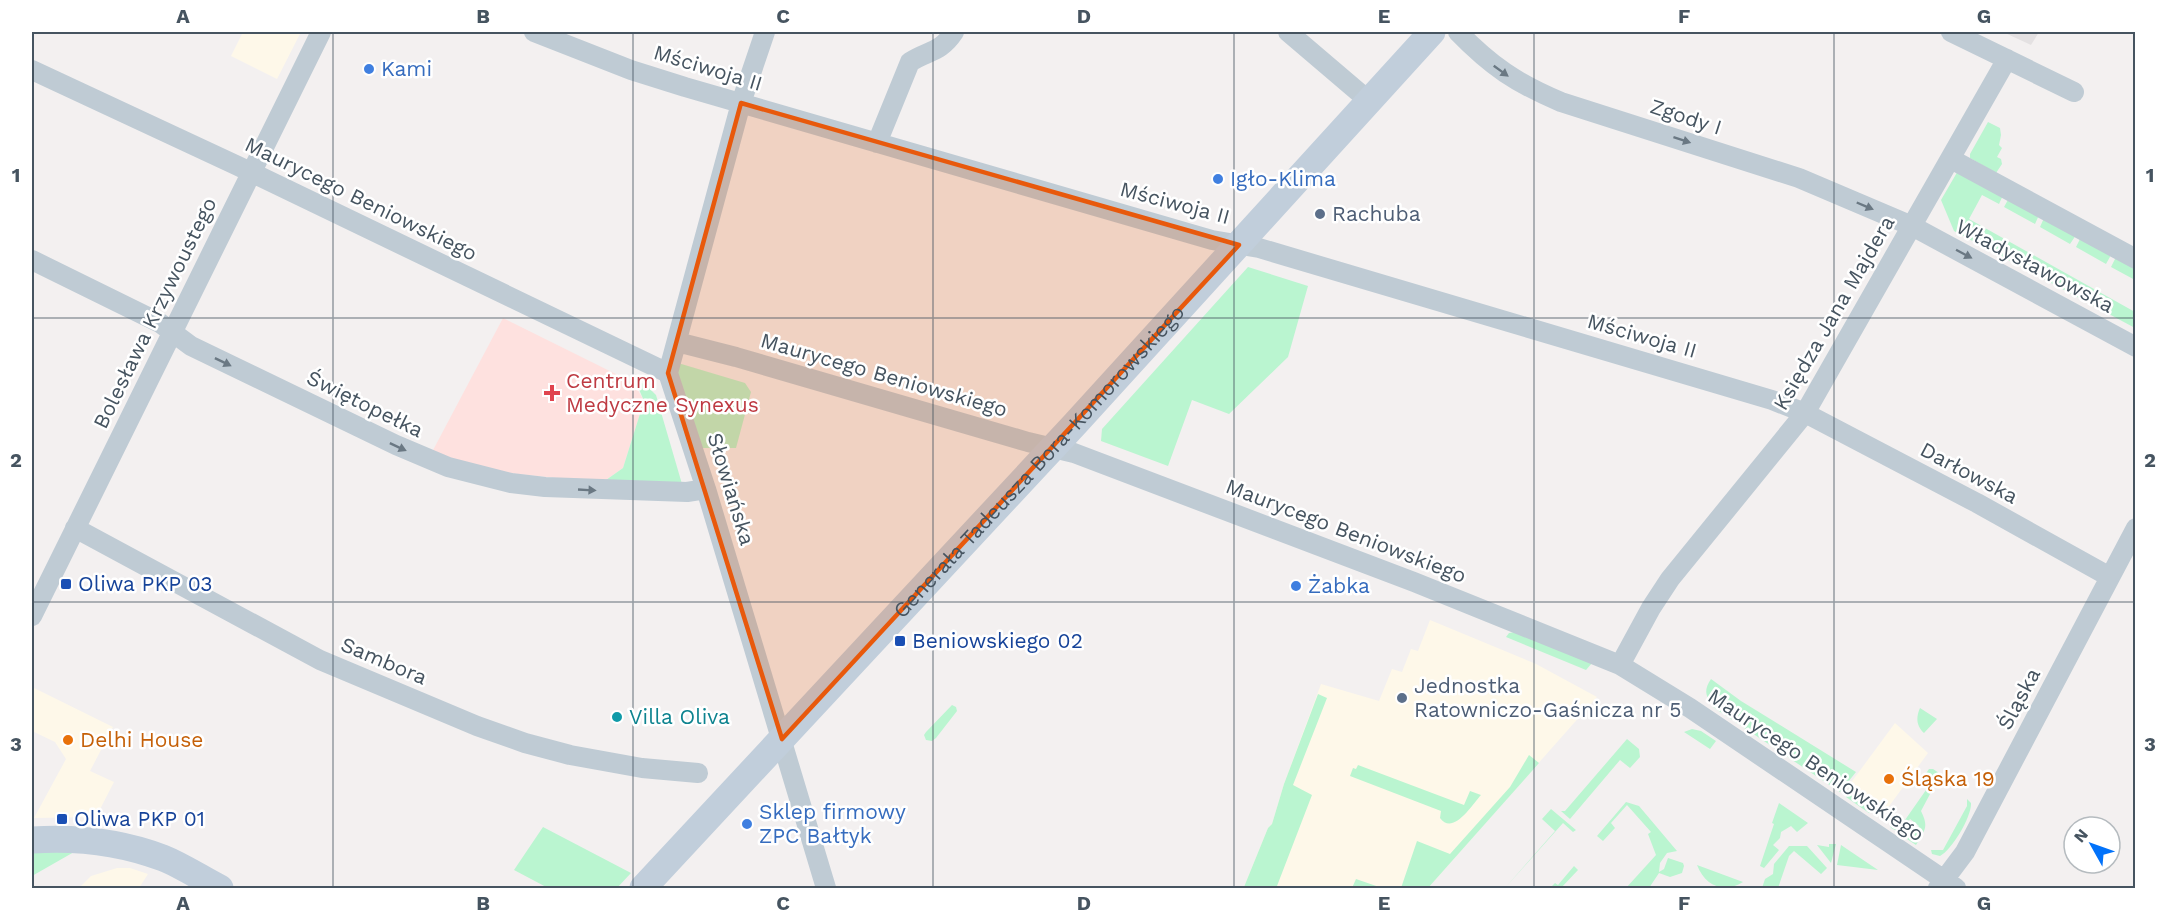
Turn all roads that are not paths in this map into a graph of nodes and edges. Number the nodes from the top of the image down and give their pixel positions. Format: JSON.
{"nodes":[{"id":1,"x":321,"y":32,"type":"edge"},
{"id":2,"x":534,"y":32,"type":"edge"},
{"id":3,"x":765,"y":32,"type":"edge"},
{"id":4,"x":954,"y":32,"type":"edge"},
{"id":5,"x":1288,"y":32,"type":"edge"},
{"id":6,"x":1432,"y":32,"type":"edge"},
{"id":7,"x":1458,"y":32,"type":"edge"},
{"id":8,"x":1951,"y":32,"type":"edge"},
{"id":9,"x":2007,"y":59,"type":"junction"},
{"id":10,"x":32,"y":70,"type":"edge"},
{"id":11,"x":2074,"y":92,"type":"dead end"},
{"id":12,"x":1369,"y":101,"type":"junction"},
{"id":13,"x":741,"y":103,"type":"junction"},
{"id":14,"x":877,"y":143,"type":"junction"},
{"id":15,"x":1951,"y":159,"type":"junction"},
{"id":16,"x":251,"y":173,"type":"junction"},
{"id":17,"x":1912,"y":226,"type":"junction"},
{"id":18,"x":1239,"y":245,"type":"junction"},
{"id":19,"x":2136,"y":259,"type":"edge"},
{"id":20,"x":32,"y":260,"type":"edge"},
{"id":21,"x":172,"y":332,"type":"junction"},
{"id":22,"x":677,"y":342,"type":"junction"},
{"id":23,"x":2136,"y":347,"type":"edge"},
{"id":24,"x":668,"y":373,"type":"junction"},
{"id":25,"x":1805,"y":413,"type":"junction"},
{"id":26,"x":1052,"y":449,"type":"junction"},
{"id":27,"x":706,"y":489,"type":"junction"},
{"id":28,"x":75,"y":528,"type":"junction"},
{"id":29,"x":2136,"y":528,"type":"edge"},
{"id":30,"x":2110,"y":577,"type":"junction"},
{"id":31,"x":32,"y":615,"type":"edge"},
{"id":32,"x":1620,"y":665,"type":"junction"},
{"id":33,"x":782,"y":739,"type":"junction"},
{"id":34,"x":698,"y":773,"type":"dead end"},
{"id":35,"x":32,"y":840,"type":"edge"},
{"id":36,"x":1946,"y":886,"type":"edge"},
{"id":37,"x":220,"y":888,"type":"edge"},
{"id":38,"x":643,"y":888,"type":"edge"},
{"id":39,"x":826,"y":888,"type":"edge"}],
"edges":[{"from":1,"to":16,"type":"street","name":"Bolesława Krzywoustego"},
{"from":2,"to":13,"type":"street","name":"Mściwoja II"},
{"from":3,"to":13,"type":"street"},
{"from":4,"to":14,"type":"street"},
{"from":5,"to":12,"type":"street"},
{"from":6,"to":12,"type":"street","name":"Generała Tadeusza Bora-Komorowskiego"},
{"from":7,"to":17,"type":"street","name":"Zgody I","one_way":true},
{"from":8,"to":9,"type":"street"},
{"from":9,"to":11,"type":"street"},
{"from":9,"to":15,"type":"street","name":"Księdza Jana Majdera"},
{"from":10,"to":16,"type":"street","name":"Maurycego Beniowskiego"},
{"from":12,"to":18,"type":"street","name":"Generała Tadeusza Bora-Komorowskiego"},
{"from":13,"to":14,"type":"street","name":"Mściwoja II"},
{"from":13,"to":22,"type":"street"},
{"from":14,"to":18,"type":"street","name":"Mściwoja II"},
{"from":15,"to":17,"type":"street","name":"Księdza Jana Majdera"},
{"from":15,"to":19,"type":"street"},
{"from":16,"to":21,"type":"street","name":"Bolesława Krzywoustego"},
{"from":16,"to":24,"type":"street","name":"Maurycego Beniowskiego"},
{"from":17,"to":23,"type":"street","name":"Władysławowska","one_way":true},
{"from":17,"to":25,"type":"street","name":"Księdza Jana Majdera"},
{"from":18,"to":25,"type":"street","name":"Mściwoja II"},
{"from":18,"to":26,"type":"street","name":"Generała Tadeusza Bora-Komorowskiego"},
{"from":20,"to":21,"type":"street","name":"Świętopełka"},
{"from":21,"to":27,"type":"street","name":"Świętopełka","one_way":true},
{"from":21,"to":28,"type":"street","name":"Bolesława Krzywoustego"},
{"from":22,"to":24,"type":"street"},
{"from":22,"to":26,"type":"street","name":"Maurycego Beniowskiego"},
{"from":24,"to":27,"type":"street","name":"Słowiańska"},
{"from":25,"to":30,"type":"street","name":"Darłowska"},
{"from":25,"to":32,"type":"street","name":"Księdza Jana Majdera"},
{"from":26,"to":32,"type":"street","name":"Maurycego Beniowskiego"},
{"from":26,"to":33,"type":"street","name":"Generała Tadeusza Bora-Komorowskiego"},
{"from":27,"to":33,"type":"street","name":"Słowiańska"},
{"from":28,"to":31,"type":"street","name":"Bolesława Krzywoustego"},
{"from":28,"to":34,"type":"street","name":"Sambora"},
{"from":29,"to":30,"type":"street","name":"Śląska"},
{"from":30,"to":36,"type":"street","name":"Śląska"},
{"from":32,"to":36,"type":"street","name":"Maurycego Beniowskiego"},
{"from":33,"to":38,"type":"street","name":"Generała Tadeusza Bora-Komorowskiego"},
{"from":33,"to":39,"type":"street","name":"Słowiańska"},
{"from":35,"to":37,"type":"street"}]}
